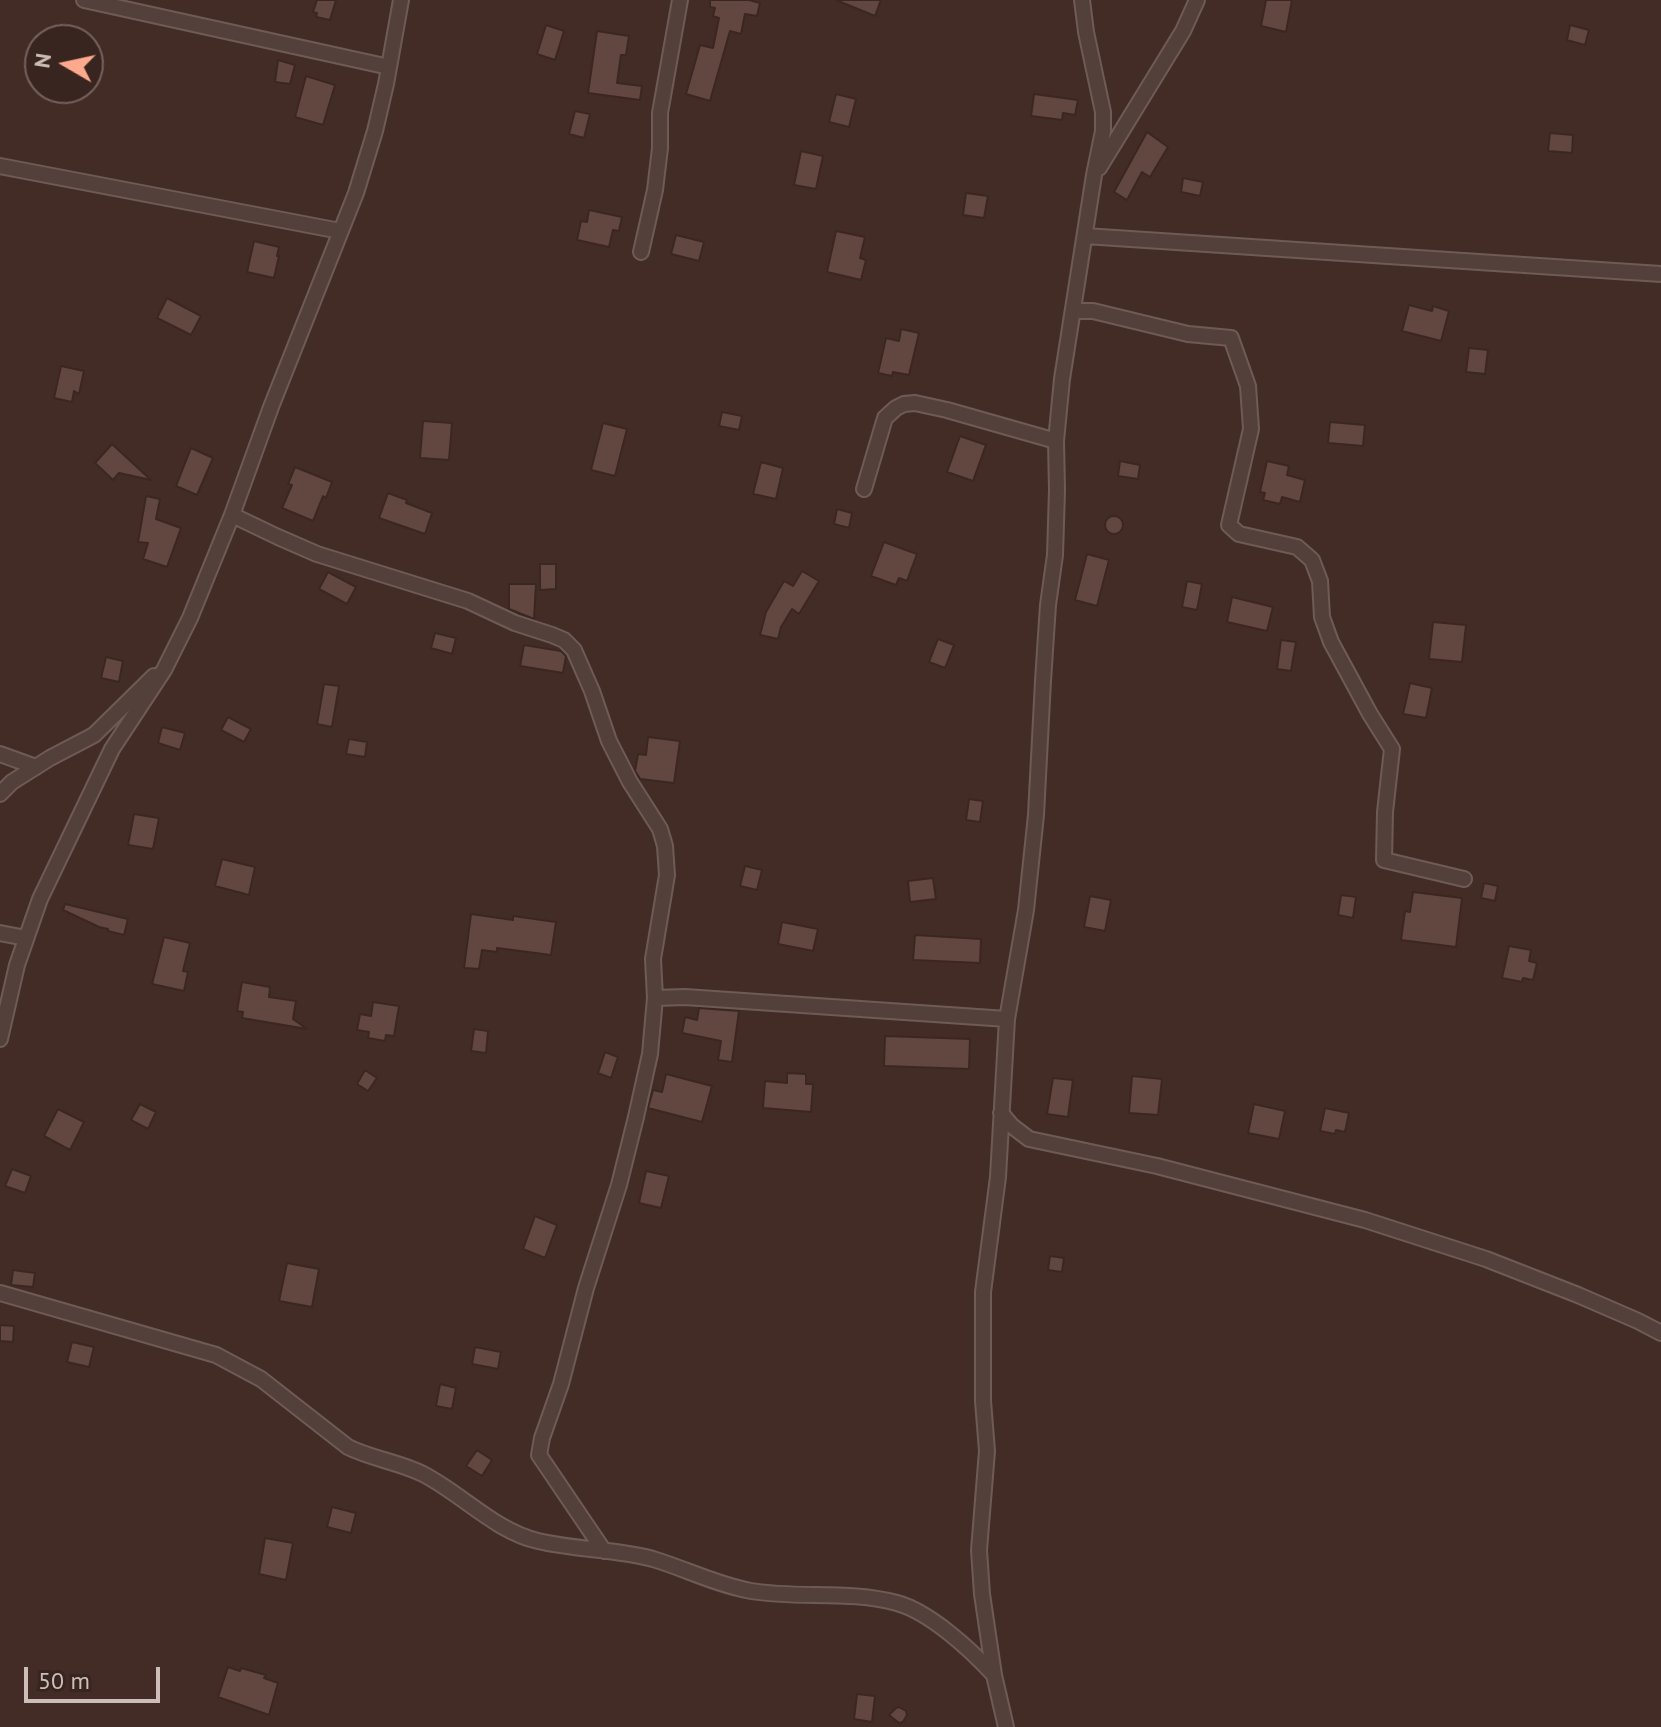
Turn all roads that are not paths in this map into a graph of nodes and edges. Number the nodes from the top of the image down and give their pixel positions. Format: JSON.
{"nodes":[{"id":1,"x":84,"y":0,"type":"edge"},
{"id":2,"x":401,"y":0,"type":"edge"},
{"id":3,"x":680,"y":0,"type":"edge"},
{"id":4,"x":1082,"y":0,"type":"edge"},
{"id":5,"x":1197,"y":0,"type":"edge"},
{"id":6,"x":389,"y":67,"type":"junction"},
{"id":7,"x":0,"y":166,"type":"edge"},
{"id":8,"x":1094,"y":175,"type":"junction"},
{"id":9,"x":340,"y":231,"type":"junction"},
{"id":10,"x":1085,"y":236,"type":"junction"},
{"id":11,"x":641,"y":252,"type":"dead end"},
{"id":12,"x":1661,"y":274,"type":"edge"},
{"id":13,"x":1074,"y":311,"type":"junction"},
{"id":14,"x":1056,"y":441,"type":"junction"},
{"id":15,"x":864,"y":489,"type":"dead end"},
{"id":16,"x":232,"y":515,"type":"junction"},
{"id":17,"x":164,"y":670,"type":"junction"},
{"id":18,"x":0,"y":754,"type":"edge"},
{"id":19,"x":36,"y":767,"type":"junction"},
{"id":20,"x":0,"y":794,"type":"edge"},
{"id":21,"x":1464,"y":879,"type":"dead end"},
{"id":22,"x":0,"y":933,"type":"edge"},
{"id":23,"x":26,"y":938,"type":"junction"},
{"id":24,"x":655,"y":998,"type":"junction"},
{"id":25,"x":1007,"y":1019,"type":"junction"},
{"id":26,"x":0,"y":1039,"type":"edge"},
{"id":27,"x":1001,"y":1113,"type":"junction"},
{"id":28,"x":0,"y":1293,"type":"edge"},
{"id":29,"x":1661,"y":1333,"type":"edge"},
{"id":30,"x":604,"y":1551,"type":"junction"},
{"id":31,"x":994,"y":1675,"type":"junction"},
{"id":32,"x":1006,"y":1727,"type":"edge"}],
"edges":[{"from":1,"to":6,"type":"street"},
{"from":2,"to":6,"type":"street"},
{"from":3,"to":11,"type":"street"},
{"from":4,"to":8,"type":"street"},
{"from":5,"to":8,"type":"street"},
{"from":6,"to":9,"type":"street"},
{"from":7,"to":9,"type":"street"},
{"from":8,"to":10,"type":"street"},
{"from":9,"to":16,"type":"street"},
{"from":10,"to":12,"type":"street"},
{"from":10,"to":13,"type":"street"},
{"from":13,"to":14,"type":"street"},
{"from":13,"to":21,"type":"street"},
{"from":14,"to":15,"type":"street"},
{"from":14,"to":25,"type":"street"},
{"from":16,"to":17,"type":"street"},
{"from":16,"to":24,"type":"street"},
{"from":17,"to":19,"type":"street"},
{"from":17,"to":23,"type":"street"},
{"from":18,"to":19,"type":"street"},
{"from":19,"to":20,"type":"street"},
{"from":22,"to":23,"type":"street"},
{"from":23,"to":26,"type":"street"},
{"from":24,"to":25,"type":"street"},
{"from":24,"to":30,"type":"street"},
{"from":25,"to":27,"type":"street"},
{"from":27,"to":29,"type":"street"},
{"from":27,"to":31,"type":"street"},
{"from":28,"to":30,"type":"street"},
{"from":30,"to":31,"type":"street"},
{"from":31,"to":32,"type":"street"}]}
